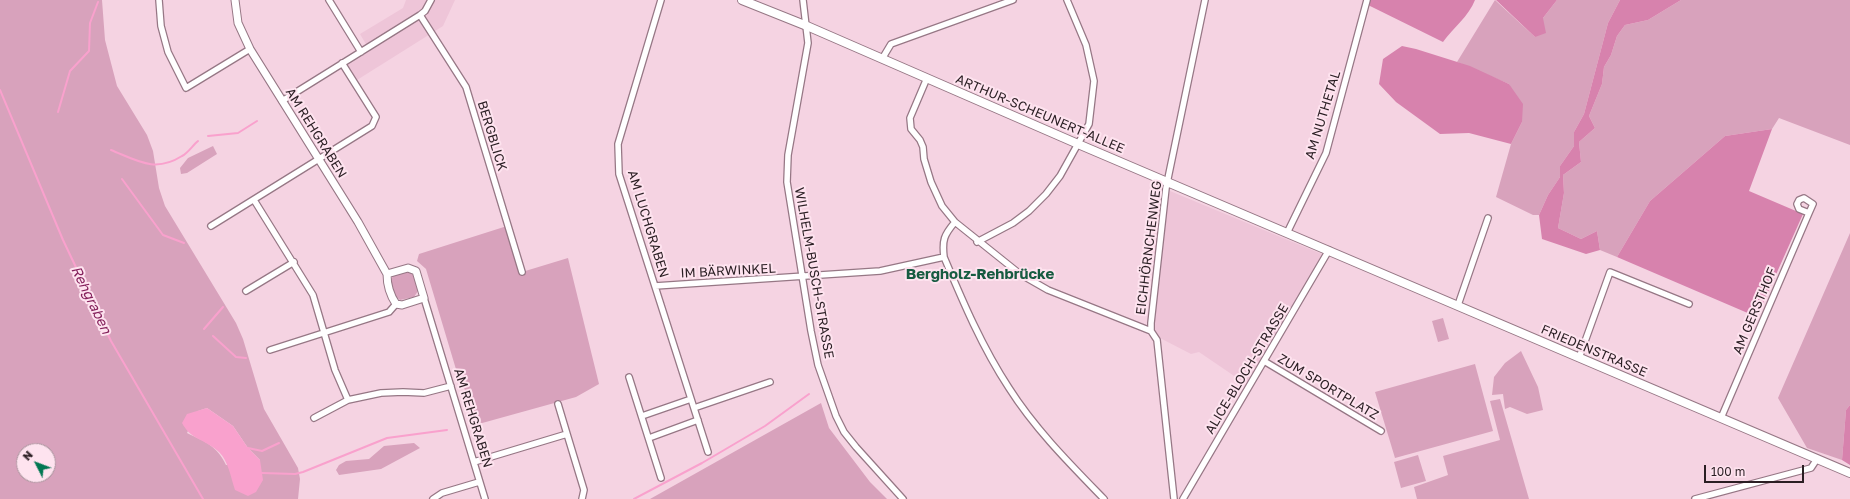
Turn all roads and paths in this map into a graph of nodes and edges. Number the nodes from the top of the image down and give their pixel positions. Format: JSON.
{"nodes":[{"id":1,"x":159,"y":0,"type":"edge"},
{"id":2,"x":235,"y":0,"type":"edge"},
{"id":3,"x":329,"y":0,"type":"edge"},
{"id":4,"x":430,"y":0,"type":"edge"},
{"id":5,"x":661,"y":0,"type":"edge"},
{"id":6,"x":742,"y":0,"type":"edge"},
{"id":7,"x":803,"y":0,"type":"edge"},
{"id":8,"x":1013,"y":0,"type":"edge"},
{"id":9,"x":1067,"y":0,"type":"edge"},
{"id":10,"x":1205,"y":0,"type":"edge"},
{"id":11,"x":1367,"y":0,"type":"edge"},
{"id":12,"x":420,"y":15,"type":"junction"},
{"id":13,"x":807,"y":26,"type":"junction"},
{"id":14,"x":250,"y":49,"type":"junction"},
{"id":15,"x":361,"y":52,"type":"junction"},
{"id":16,"x":882,"y":59,"type":"junction"},
{"id":17,"x":342,"y":63,"type":"junction"},
{"id":18,"x":927,"y":78,"type":"junction"},
{"id":19,"x":282,"y":101,"type":"junction"},
{"id":20,"x":1078,"y":144,"type":"junction"},
{"id":21,"x":319,"y":160,"type":"junction"},
{"id":22,"x":1168,"y":181,"type":"junction"},
{"id":23,"x":254,"y":200,"type":"junction"},
{"id":24,"x":1809,"y":213,"type":"dead end"},
{"id":25,"x":1488,"y":218,"type":"dead end"},
{"id":26,"x":955,"y":222,"type":"junction"},
{"id":27,"x":211,"y":226,"type":"dead end"},
{"id":28,"x":1287,"y":233,"type":"junction"},
{"id":29,"x":978,"y":242,"type":"junction"},
{"id":30,"x":1329,"y":250,"type":"junction"},
{"id":31,"x":944,"y":256,"type":"junction"},
{"id":32,"x":294,"y":262,"type":"junction"},
{"id":33,"x":522,"y":272,"type":"dead end"},
{"id":34,"x":387,"y":274,"type":"junction"},
{"id":35,"x":801,"y":277,"type":"junction"},
{"id":36,"x":655,"y":286,"type":"junction"},
{"id":37,"x":246,"y":291,"type":"dead end"},
{"id":38,"x":424,"y":298,"type":"junction"},
{"id":39,"x":396,"y":304,"type":"junction"},
{"id":40,"x":1689,"y":304,"type":"dead end"},
{"id":41,"x":1458,"y":305,"type":"junction"},
{"id":42,"x":1151,"y":331,"type":"junction"},
{"id":43,"x":324,"y":333,"type":"junction"},
{"id":44,"x":270,"y":350,"type":"dead end"},
{"id":45,"x":1579,"y":358,"type":"junction"},
{"id":46,"x":1264,"y":361,"type":"junction"},
{"id":47,"x":629,"y":377,"type":"dead end"},
{"id":48,"x":770,"y":382,"type":"dead end"},
{"id":49,"x":450,"y":386,"type":"junction"},
{"id":50,"x":691,"y":399,"type":"junction"},
{"id":51,"x":348,"y":400,"type":"junction"},
{"id":52,"x":558,"y":404,"type":"dead end"},
{"id":53,"x":694,"y":408,"type":"junction"},
{"id":54,"x":642,"y":416,"type":"junction"},
{"id":55,"x":314,"y":418,"type":"dead end"},
{"id":56,"x":1721,"y":418,"type":"junction"},
{"id":57,"x":698,"y":420,"type":"junction"},
{"id":58,"x":1381,"y":432,"type":"dead end"},
{"id":59,"x":567,"y":434,"type":"junction"},
{"id":60,"x":650,"y":438,"type":"junction"},
{"id":61,"x":708,"y":452,"type":"dead end"},
{"id":62,"x":1817,"y":459,"type":"junction"},
{"id":63,"x":474,"y":462,"type":"junction"},
{"id":64,"x":1850,"y":473,"type":"edge"},
{"id":65,"x":661,"y":478,"type":"dead end"},
{"id":66,"x":479,"y":482,"type":"junction"},
{"id":67,"x":433,"y":499,"type":"edge"},
{"id":68,"x":485,"y":499,"type":"edge"},
{"id":69,"x":582,"y":499,"type":"edge"},
{"id":70,"x":903,"y":499,"type":"edge"},
{"id":71,"x":1104,"y":499,"type":"edge"},
{"id":72,"x":1174,"y":499,"type":"edge"},
{"id":73,"x":1183,"y":499,"type":"edge"},
{"id":74,"x":1695,"y":499,"type":"edge"}],
"edges":[{"from":1,"to":14,"type":"street"},
{"from":2,"to":14,"type":"street","name":"AM REHGRABEN"},
{"from":3,"to":15,"type":"street"},
{"from":4,"to":12,"type":"street"},
{"from":5,"to":36,"type":"street","name":"AM LUCHGRABEN"},
{"from":6,"to":13,"type":"main road","name":"ARTHUR-SCHEUNERT-ALLEE"},
{"from":7,"to":13,"type":"street","name":"WILHELM-BUSCH-STRASSE"},
{"from":8,"to":16,"type":"street"},
{"from":9,"to":20,"type":"street"},
{"from":10,"to":22,"type":"street","name":"EICHHÖRNCHENWEG"},
{"from":11,"to":28,"type":"street","name":"AM NUTHETAL"},
{"from":12,"to":15,"type":"street"},
{"from":12,"to":33,"type":"street","name":"BERGBLICK"},
{"from":13,"to":16,"type":"main road","name":"ARTHUR-SCHEUNERT-ALLEE"},
{"from":13,"to":35,"type":"street","name":"WILHELM-BUSCH-STRASSE"},
{"from":14,"to":19,"type":"street","name":"AM REHGRABEN"},
{"from":15,"to":17,"type":"street"},
{"from":16,"to":18,"type":"main road","name":"ARTHUR-SCHEUNERT-ALLEE"},
{"from":17,"to":19,"type":"street"},
{"from":17,"to":21,"type":"street"},
{"from":18,"to":20,"type":"main road","name":"ARTHUR-SCHEUNERT-ALLEE"},
{"from":18,"to":26,"type":"street"},
{"from":19,"to":21,"type":"street","name":"AM REHGRABEN"},
{"from":20,"to":22,"type":"main road","name":"ARTHUR-SCHEUNERT-ALLEE"},
{"from":20,"to":29,"type":"street"},
{"from":21,"to":23,"type":"street"},
{"from":21,"to":34,"type":"street","name":"AM REHGRABEN"},
{"from":22,"to":28,"type":"main road","name":"ARTHUR-SCHEUNERT-ALLEE"},
{"from":22,"to":42,"type":"street","name":"EICHHÖRNCHENWEG"},
{"from":23,"to":27,"type":"street"},
{"from":23,"to":32,"type":"street"},
{"from":24,"to":56,"type":"street","name":"AM GERSTHOF"},
{"from":25,"to":41,"type":"street"},
{"from":26,"to":29,"type":"street"},
{"from":26,"to":31,"type":"street"},
{"from":28,"to":30,"type":"main road","name":"ARTHUR-SCHEUNERT-ALLEE"},
{"from":29,"to":42,"type":"street"},
{"from":30,"to":41,"type":"main road","name":"FRIEDENSTRASSE"},
{"from":30,"to":46,"type":"street","name":"ALICE-BLOCH-STRASSE"},
{"from":31,"to":35,"type":"street","name":"IM BÄRWINKEL"},
{"from":31,"to":71,"type":"street"},
{"from":32,"to":37,"type":"street"},
{"from":32,"to":43,"type":"street"},
{"from":34,"to":38,"type":"street","name":"AM REHGRABEN"},
{"from":34,"to":39,"type":"street","name":"AM REHGRABEN"},
{"from":35,"to":36,"type":"street","name":"IM BÄRWINKEL"},
{"from":35,"to":70,"type":"street","name":"WILHELM-BUSCH-STRASSE"},
{"from":36,"to":50,"type":"street","name":"AM LUCHGRABEN"},
{"from":38,"to":39,"type":"street"},
{"from":38,"to":49,"type":"street","name":"AM REHGRABEN"},
{"from":39,"to":43,"type":"street"},
{"from":40,"to":45,"type":"street"},
{"from":41,"to":45,"type":"main road","name":"FRIEDENSTRASSE"},
{"from":42,"to":72,"type":"street","name":"EICHHÖRNCHENWEG"},
{"from":43,"to":44,"type":"street"},
{"from":43,"to":51,"type":"street"},
{"from":45,"to":56,"type":"main road","name":"FRIEDENSTRASSE"},
{"from":46,"to":58,"type":"street","name":"ZUM SPORTPLATZ"},
{"from":46,"to":73,"type":"street","name":"ALICE-BLOCH-STRASSE"},
{"from":47,"to":54,"type":"street"},
{"from":48,"to":53,"type":"street"},
{"from":49,"to":51,"type":"street"},
{"from":49,"to":63,"type":"street","name":"AM REHGRABEN"},
{"from":50,"to":53,"type":"street","name":"AM LUCHGRABEN"},
{"from":50,"to":54,"type":"street"},
{"from":51,"to":55,"type":"street"},
{"from":52,"to":59,"type":"street"},
{"from":53,"to":57,"type":"street","name":"AM LUCHGRABEN"},
{"from":54,"to":60,"type":"street"},
{"from":56,"to":62,"type":"main road","name":"FRIEDENSTRASSE"},
{"from":57,"to":60,"type":"street"},
{"from":57,"to":61,"type":"street","name":"AM LUCHGRABEN"},
{"from":59,"to":63,"type":"street"},
{"from":59,"to":69,"type":"street"},
{"from":60,"to":65,"type":"street"},
{"from":62,"to":64,"type":"main road","name":"FRIEDENSTRASSE"},
{"from":62,"to":74,"type":"street"},
{"from":63,"to":66,"type":"street","name":"AM REHGRABEN"},
{"from":66,"to":67,"type":"street"},
{"from":66,"to":68,"type":"street","name":"AM REHGRABEN"}]}
